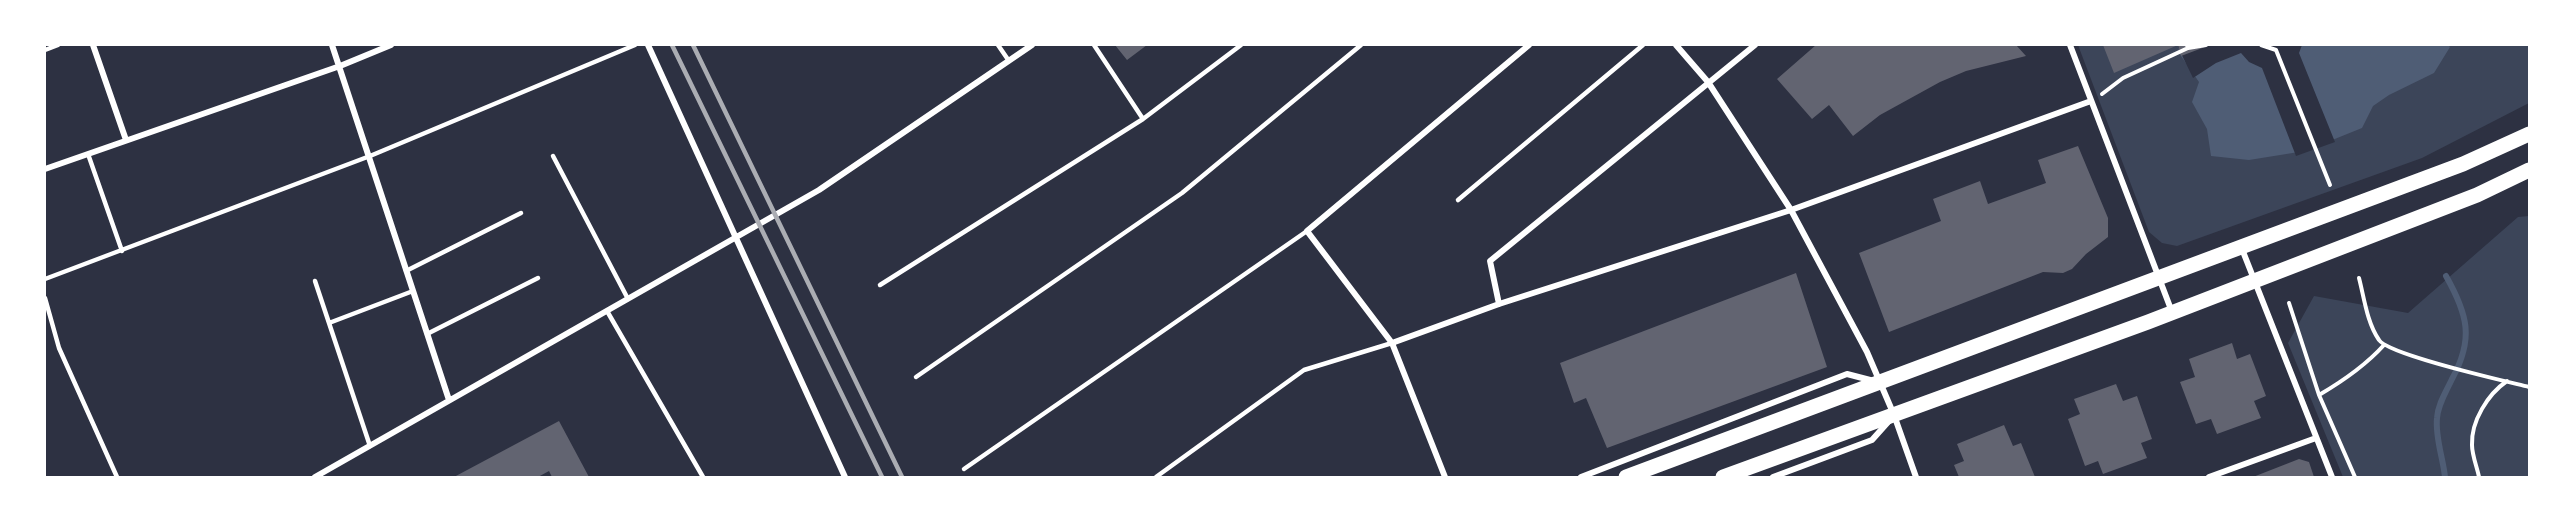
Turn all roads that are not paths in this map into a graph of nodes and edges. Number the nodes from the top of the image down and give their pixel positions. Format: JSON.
{"nodes":[{"id":1,"x":58,"y":45,"type":"edge"},
{"id":2,"x":93,"y":45,"type":"edge"},
{"id":3,"x":332,"y":45,"type":"edge"},
{"id":4,"x":390,"y":45,"type":"edge"},
{"id":5,"x":635,"y":45,"type":"edge"},
{"id":6,"x":648,"y":45,"type":"edge"},
{"id":7,"x":998,"y":45,"type":"edge"},
{"id":8,"x":1032,"y":45,"type":"edge"},
{"id":9,"x":1094,"y":45,"type":"edge"},
{"id":10,"x":1241,"y":45,"type":"edge"},
{"id":11,"x":1361,"y":45,"type":"edge"},
{"id":12,"x":1643,"y":45,"type":"edge"},
{"id":13,"x":1676,"y":45,"type":"edge"},
{"id":14,"x":1755,"y":45,"type":"edge"},
{"id":15,"x":2070,"y":45,"type":"edge"},
{"id":16,"x":1524,"y":47,"type":"edge"},
{"id":17,"x":45,"y":50,"type":"edge"},
{"id":18,"x":1009,"y":61,"type":"junction"},
{"id":19,"x":340,"y":66,"type":"junction"},
{"id":20,"x":1707,"y":82,"type":"junction"},
{"id":21,"x":2091,"y":101,"type":"junction"},
{"id":22,"x":1143,"y":119,"type":"junction"},
{"id":23,"x":2529,"y":134,"type":"edge"},
{"id":24,"x":126,"y":140,"type":"junction"},
{"id":25,"x":88,"y":154,"type":"junction"},
{"id":26,"x":370,"y":156,"type":"junction"},
{"id":27,"x":552,"y":156,"type":"dead end"},
{"id":28,"x":45,"y":169,"type":"edge"},
{"id":29,"x":2529,"y":170,"type":"edge"},
{"id":30,"x":1458,"y":200,"type":"dead end"},
{"id":31,"x":1791,"y":210,"type":"junction"},
{"id":32,"x":521,"y":213,"type":"dead end"},
{"id":33,"x":1307,"y":231,"type":"junction"},
{"id":34,"x":736,"y":238,"type":"junction"},
{"id":35,"x":2241,"y":247,"type":"junction"},
{"id":36,"x":122,"y":251,"type":"junction"},
{"id":37,"x":406,"y":271,"type":"junction"},
{"id":38,"x":2158,"y":277,"type":"junction"},
{"id":39,"x":538,"y":278,"type":"dead end"},
{"id":40,"x":45,"y":279,"type":"edge"},
{"id":41,"x":315,"y":281,"type":"dead end"},
{"id":42,"x":2254,"y":281,"type":"junction"},
{"id":43,"x":880,"y":285,"type":"dead end"},
{"id":44,"x":413,"y":291,"type":"junction"},
{"id":45,"x":45,"y":298,"type":"edge"},
{"id":46,"x":628,"y":299,"type":"junction"},
{"id":47,"x":1499,"y":304,"type":"junction"},
{"id":48,"x":607,"y":311,"type":"junction"},
{"id":49,"x":2172,"y":312,"type":"junction"},
{"id":50,"x":329,"y":323,"type":"junction"},
{"id":51,"x":428,"y":334,"type":"junction"},
{"id":52,"x":1392,"y":343,"type":"junction"},
{"id":53,"x":916,"y":377,"type":"dead end"},
{"id":54,"x":1881,"y":383,"type":"junction"},
{"id":55,"x":450,"y":400,"type":"junction"},
{"id":56,"x":1894,"y":415,"type":"junction"},
{"id":57,"x":2316,"y":438,"type":"junction"},
{"id":58,"x":370,"y":446,"type":"junction"},
{"id":59,"x":963,"y":469,"type":"dead end"},
{"id":60,"x":117,"y":477,"type":"edge"},
{"id":61,"x":315,"y":477,"type":"edge"},
{"id":62,"x":703,"y":477,"type":"edge"},
{"id":63,"x":846,"y":477,"type":"edge"},
{"id":64,"x":1156,"y":477,"type":"edge"},
{"id":65,"x":1445,"y":477,"type":"edge"},
{"id":66,"x":1581,"y":477,"type":"edge"},
{"id":67,"x":1626,"y":477,"type":"edge"},
{"id":68,"x":1723,"y":477,"type":"edge"},
{"id":69,"x":1773,"y":477,"type":"edge"},
{"id":70,"x":1916,"y":477,"type":"edge"},
{"id":71,"x":2209,"y":477,"type":"edge"},
{"id":72,"x":2332,"y":477,"type":"edge"}],
"edges":[{"from":1,"to":17,"type":"lane"},
{"from":2,"to":24,"type":"street"},
{"from":3,"to":19,"type":"street"},
{"from":4,"to":19,"type":"street"},
{"from":5,"to":26,"type":"lane"},
{"from":6,"to":34,"type":"street"},
{"from":7,"to":18,"type":"lane"},
{"from":8,"to":18,"type":"street"},
{"from":9,"to":22,"type":"lane"},
{"from":10,"to":22,"type":"lane"},
{"from":11,"to":53,"type":"lane"},
{"from":12,"to":30,"type":"lane"},
{"from":13,"to":20,"type":"street"},
{"from":14,"to":20,"type":"street"},
{"from":15,"to":21,"type":"street"},
{"from":16,"to":33,"type":"street"},
{"from":18,"to":34,"type":"street"},
{"from":19,"to":24,"type":"street"},
{"from":19,"to":26,"type":"street"},
{"from":20,"to":31,"type":"street"},
{"from":20,"to":47,"type":"street"},
{"from":21,"to":31,"type":"street"},
{"from":21,"to":38,"type":"street"},
{"from":22,"to":43,"type":"lane"},
{"from":23,"to":35,"type":"main road"},
{"from":24,"to":25,"type":"street"},
{"from":25,"to":28,"type":"street"},
{"from":25,"to":36,"type":"lane"},
{"from":26,"to":36,"type":"lane"},
{"from":26,"to":37,"type":"street"},
{"from":27,"to":46,"type":"lane"},
{"from":29,"to":42,"type":"main road"},
{"from":31,"to":47,"type":"street"},
{"from":31,"to":54,"type":"street"},
{"from":32,"to":37,"type":"lane"},
{"from":33,"to":52,"type":"street"},
{"from":33,"to":59,"type":"lane"},
{"from":34,"to":46,"type":"street"},
{"from":34,"to":63,"type":"street"},
{"from":35,"to":38,"type":"main road"},
{"from":35,"to":42,"type":"street"},
{"from":36,"to":40,"type":"lane"},
{"from":37,"to":44,"type":"street"},
{"from":38,"to":49,"type":"street"},
{"from":38,"to":54,"type":"main road"},
{"from":39,"to":51,"type":"lane"},
{"from":41,"to":50,"type":"lane"},
{"from":42,"to":49,"type":"main road"},
{"from":42,"to":57,"type":"street"},
{"from":44,"to":50,"type":"lane"},
{"from":44,"to":51,"type":"street"},
{"from":45,"to":60,"type":"lane"},
{"from":46,"to":48,"type":"street"},
{"from":47,"to":52,"type":"street"},
{"from":48,"to":55,"type":"street"},
{"from":48,"to":62,"type":"lane"},
{"from":49,"to":56,"type":"main road"},
{"from":50,"to":58,"type":"lane"},
{"from":51,"to":55,"type":"street"},
{"from":52,"to":64,"type":"lane"},
{"from":52,"to":65,"type":"street"},
{"from":54,"to":56,"type":"street"},
{"from":54,"to":66,"type":"street"},
{"from":54,"to":67,"type":"main road"},
{"from":55,"to":58,"type":"street"},
{"from":56,"to":68,"type":"main road"},
{"from":56,"to":69,"type":"street"},
{"from":56,"to":70,"type":"street"},
{"from":57,"to":71,"type":"street"},
{"from":57,"to":72,"type":"street"},
{"from":58,"to":61,"type":"street"}]}
